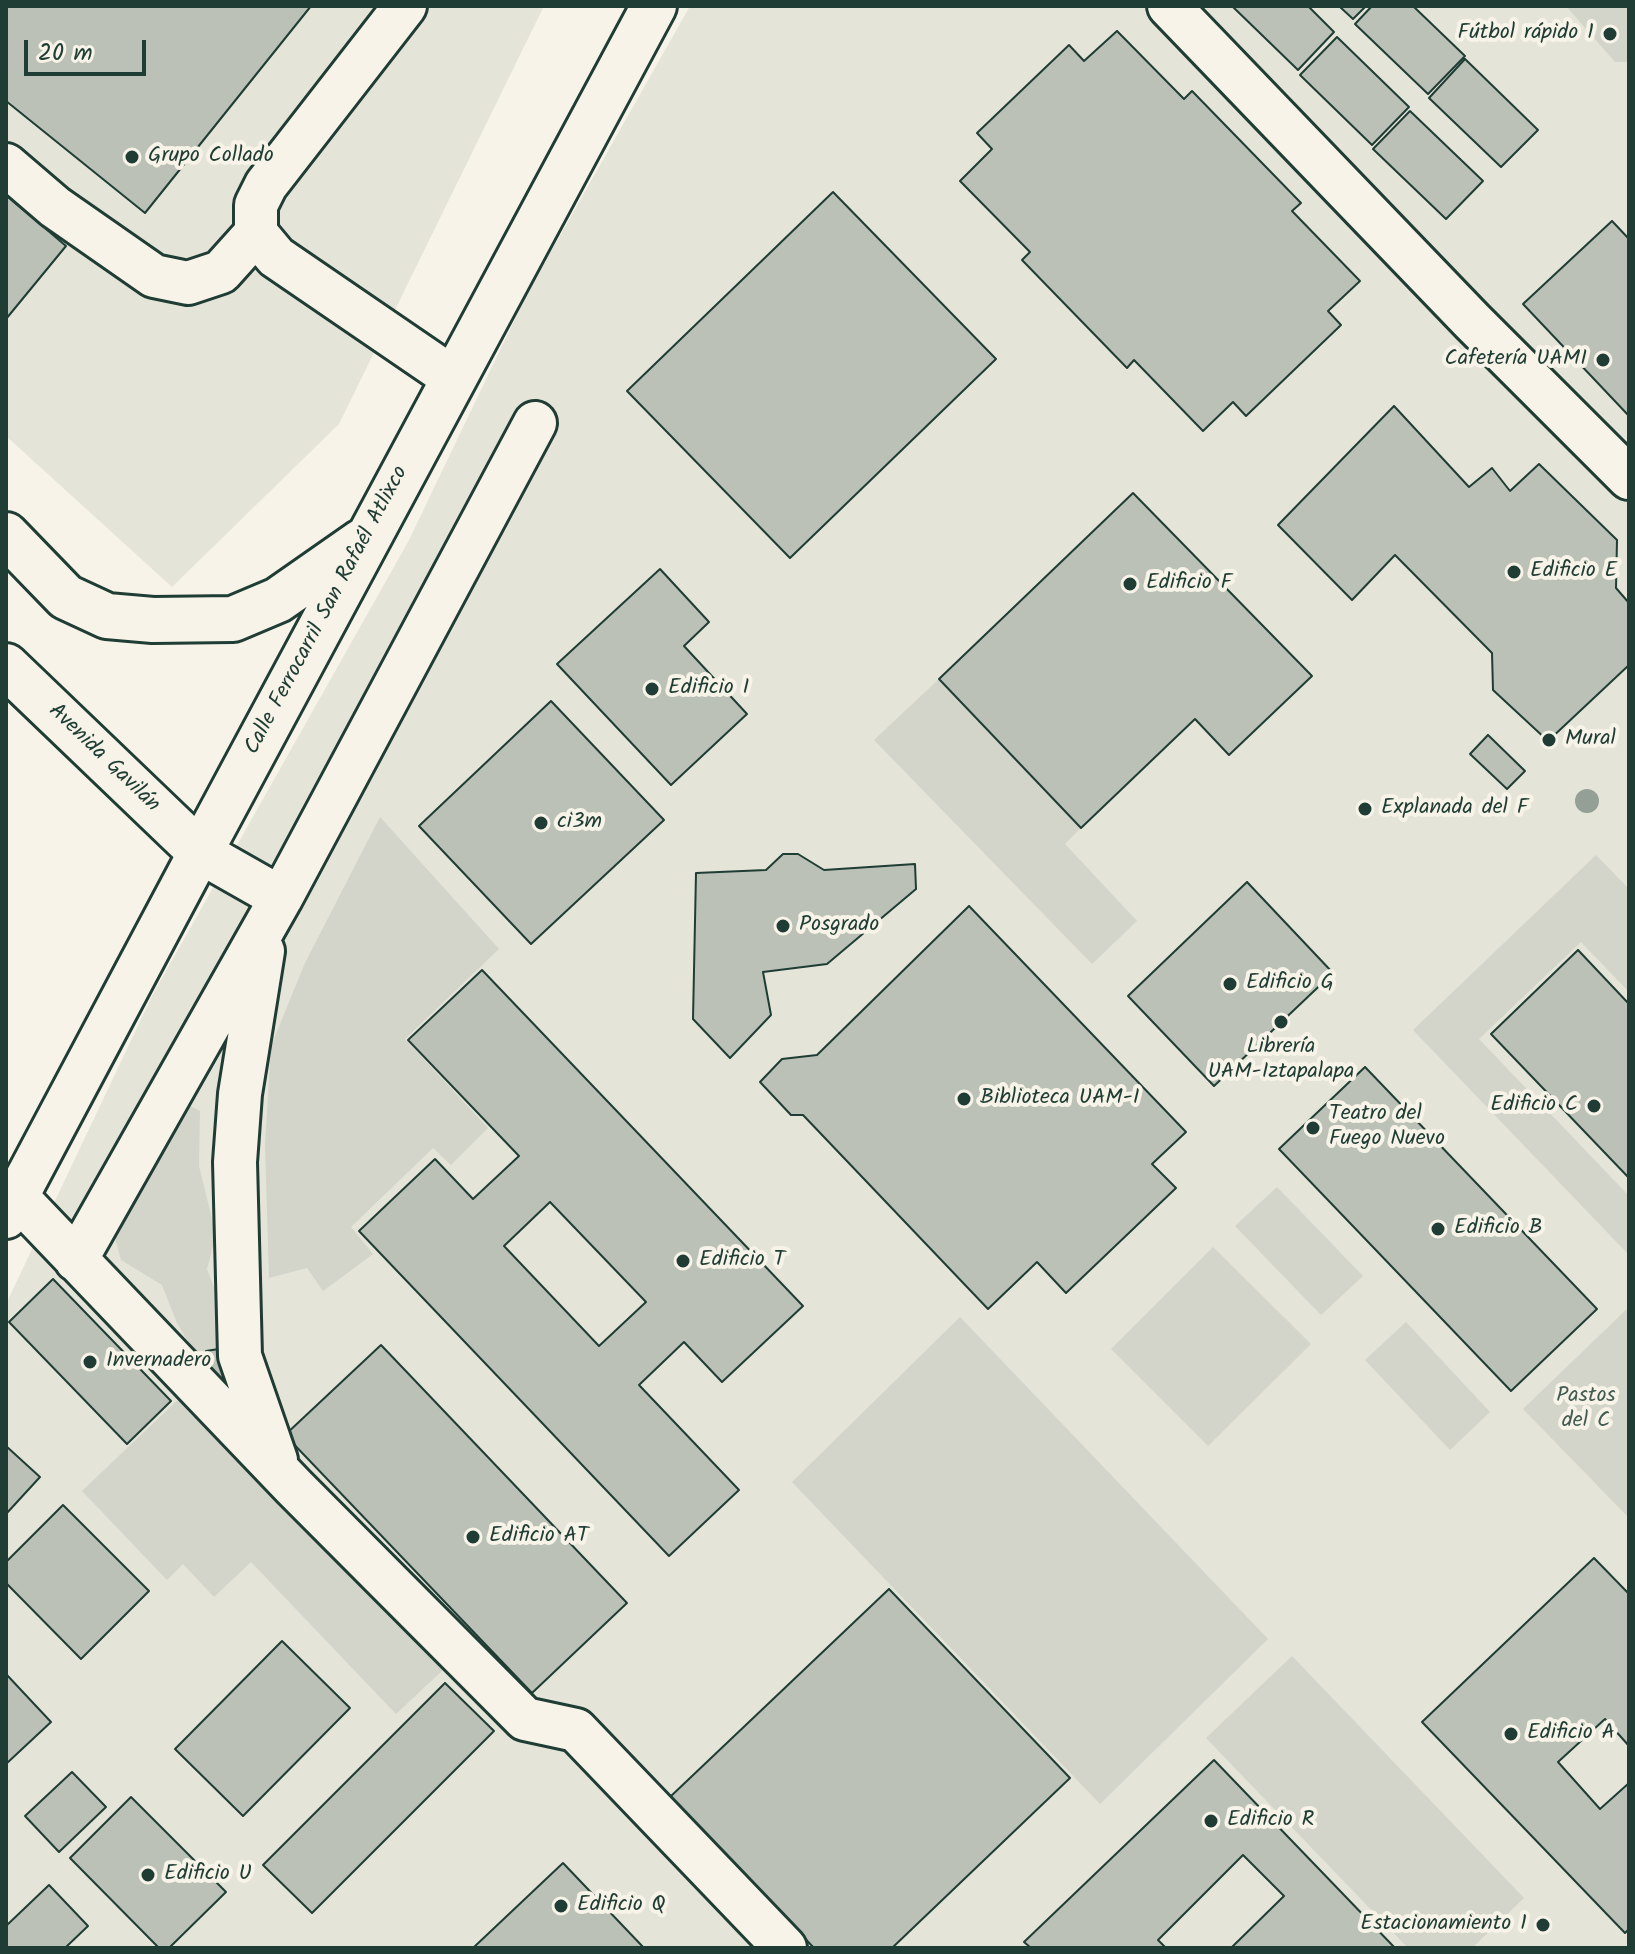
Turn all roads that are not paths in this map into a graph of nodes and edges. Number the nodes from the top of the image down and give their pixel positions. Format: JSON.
{"nodes":[{"id":1,"x":405,"y":6,"type":"edge"},
{"id":2,"x":654,"y":6,"type":"edge"},
{"id":3,"x":1169,"y":6,"type":"edge"},
{"id":4,"x":6,"y":165,"type":"edge"},
{"id":5,"x":256,"y":233,"type":"junction"},
{"id":6,"x":453,"y":378,"type":"junction"},
{"id":7,"x":535,"y":423,"type":"dead end"},
{"id":8,"x":1629,"y":478,"type":"edge"},
{"id":9,"x":6,"y":535,"type":"edge"},
{"id":10,"x":366,"y":538,"type":"junction"},
{"id":11,"x":6,"y":666,"type":"edge"},
{"id":12,"x":200,"y":852,"type":"junction"},
{"id":13,"x":274,"y":911,"type":"junction"},
{"id":14,"x":11,"y":1206,"type":"edge"},
{"id":15,"x":76,"y":1260,"type":"junction"},
{"id":16,"x":281,"y":1473,"type":"junction"},
{"id":17,"x":785,"y":1948,"type":"edge"}],
"edges":[{"from":1,"to":5,"type":"street"},
{"from":2,"to":6,"type":"main road","name":"Calle Ferrocarril San Rafaél Atlixco"},
{"from":3,"to":8,"type":"street"},
{"from":4,"to":5,"type":"street"},
{"from":5,"to":6,"type":"street"},
{"from":6,"to":10,"type":"main road","name":"Calle Ferrocarril San Rafaél Atlixco"},
{"from":7,"to":13,"type":"street"},
{"from":9,"to":10,"type":"main road"},
{"from":10,"to":12,"type":"main road","name":"Calle Ferrocarril San Rafaél Atlixco"},
{"from":11,"to":12,"type":"main road","name":"Avenida Gavilán"},
{"from":12,"to":13,"type":"street"},
{"from":12,"to":14,"type":"street","name":"Calle Ferrocarril San Rafaél Atlixco"},
{"from":13,"to":15,"type":"street"},
{"from":13,"to":16,"type":"street"},
{"from":14,"to":15,"type":"street"},
{"from":15,"to":16,"type":"street"},
{"from":16,"to":17,"type":"street"}]}
